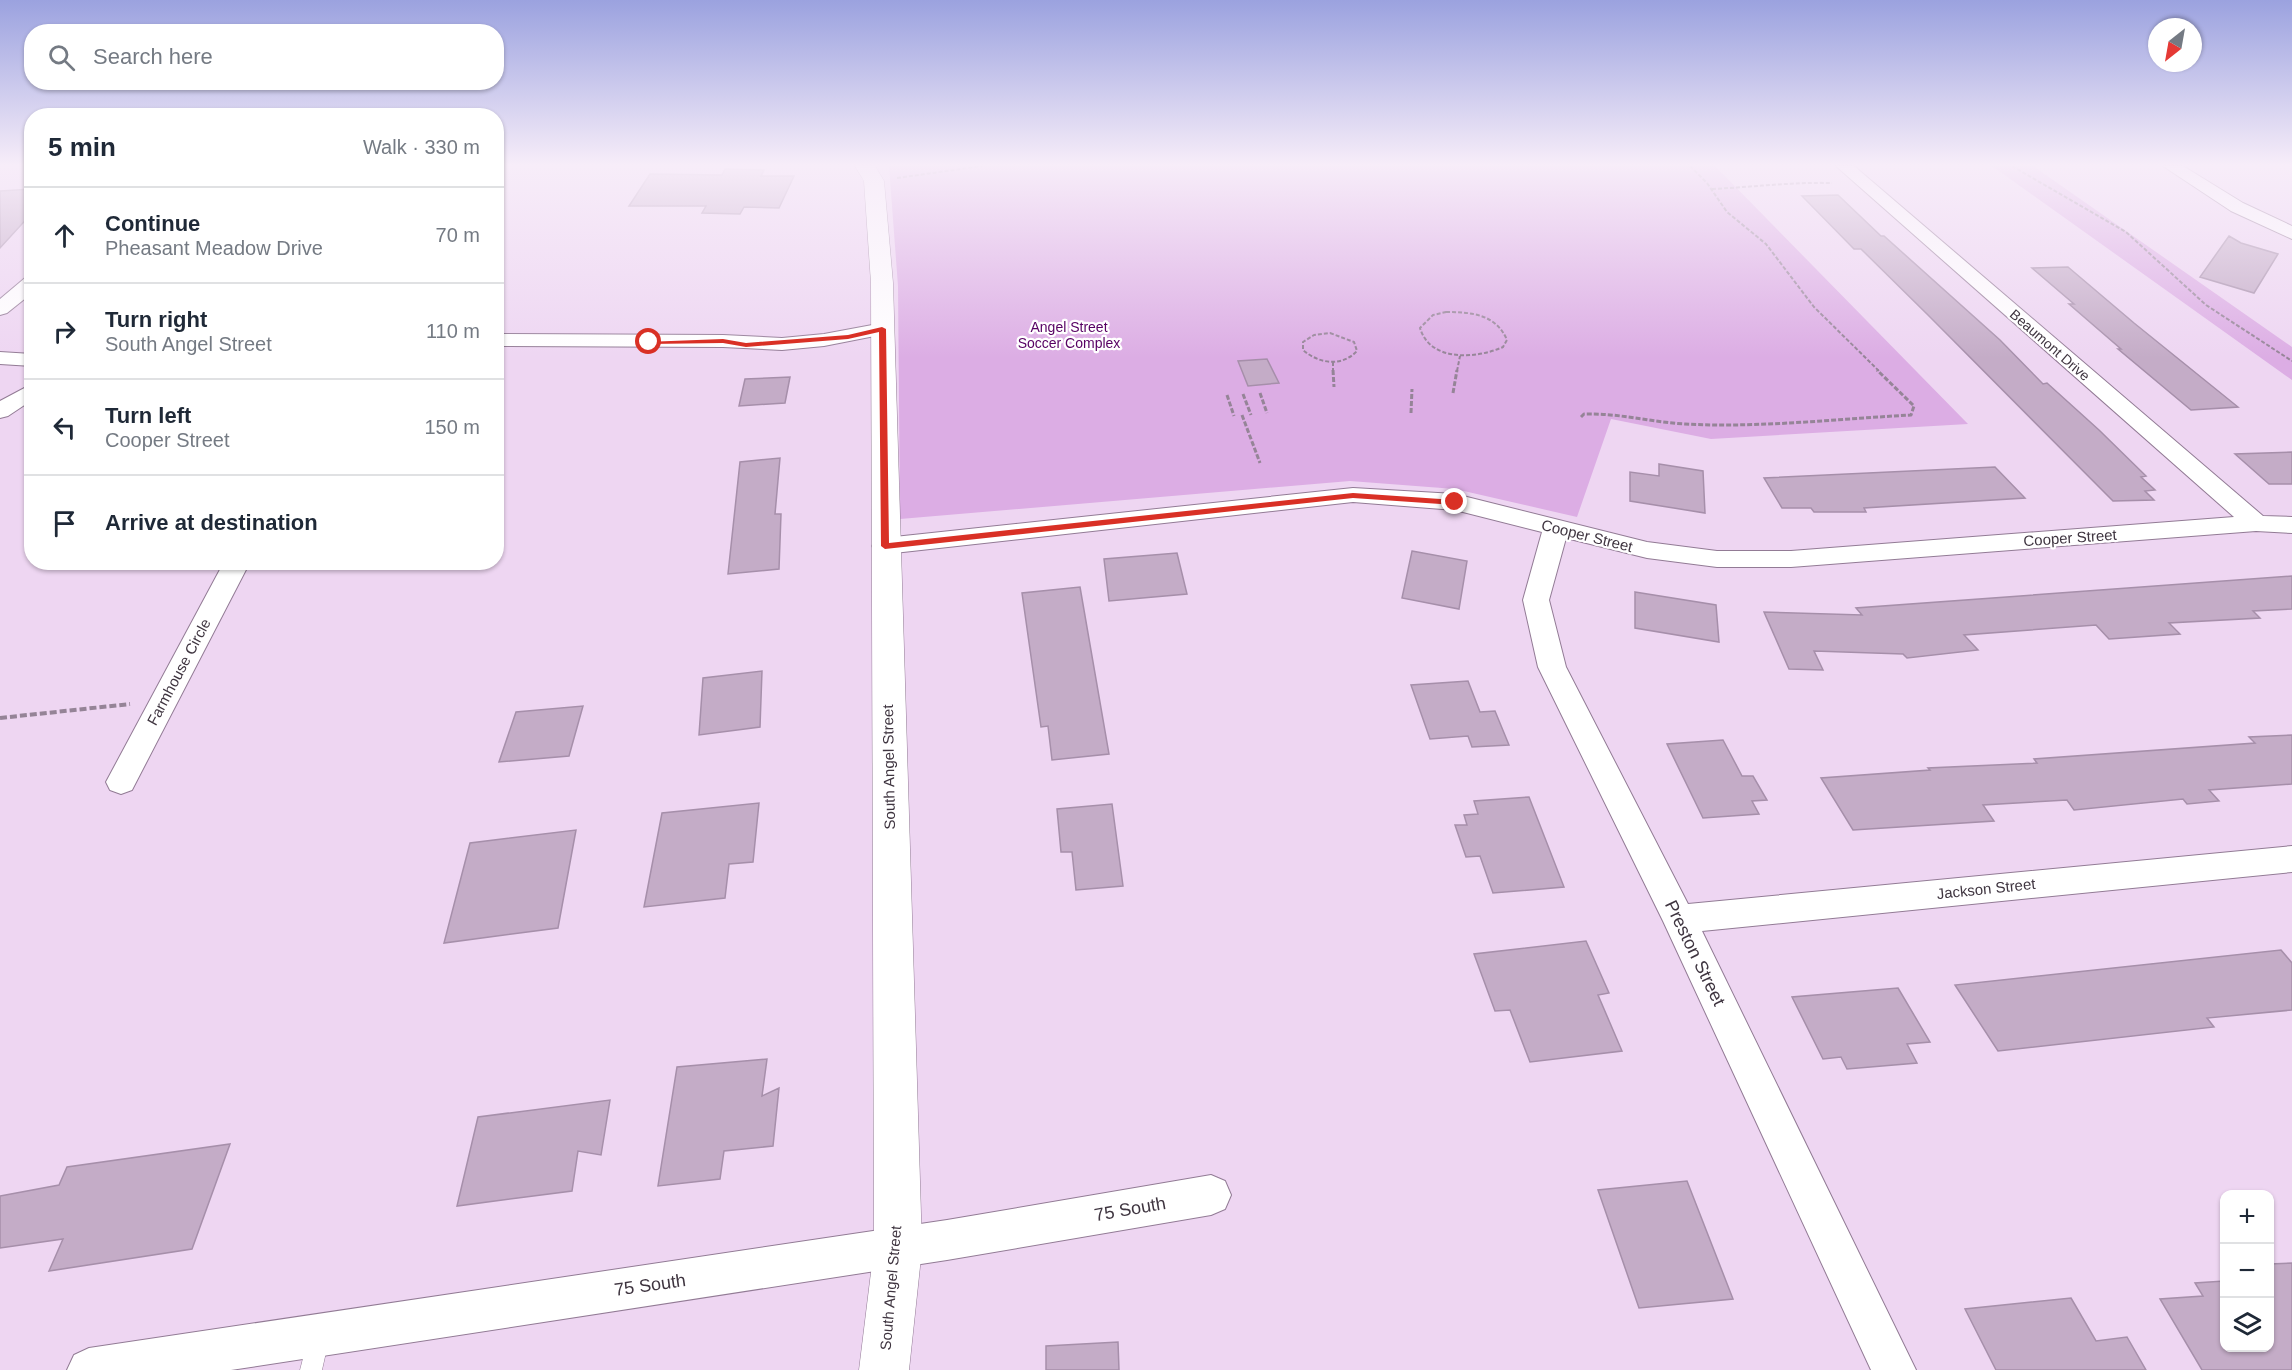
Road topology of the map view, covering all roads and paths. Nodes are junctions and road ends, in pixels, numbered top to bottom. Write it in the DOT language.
graph roads {
  1 [pos="879,230"];
  2 [pos="1749,230"];
  3 [pos="1907,230"];
  4 [pos="2122,230"];
  5 [pos="24,289"];
  6 [pos="0,309"];
  7 [pos="882,329"];
  8 [pos="504,339"];
  9 [pos="1460,356"];
  10 [pos="0,358"];
  11 [pos="24,360"];
  12 [pos="2292,361"];
  13 [pos="1333,362"];
  14 [pos="1334,387"];
  15 [pos="1412,389"];
  16 [pos="1260,393"];
  17 [pos="1453,393"];
  18 [pos="1244,394"];
  19 [pos="24,395"];
  20 [pos="1227,395"];
  21 [pos="0,411"];
  22 [pos="1411,412"];
  23 [pos="1267,413"];
  24 [pos="1251,415"];
  25 [pos="1234,416"];
  26 [pos="1242,416"];
  27 [pos="1581,417"];
  28 [pos="1260,463"];
  29 [pos="2256,523"];
  30 [pos="2292,525"];
  31 [pos="1556,528"];
  32 [pos="885,546"];
  33 [pos="233,570"];
  34 [pos="130,704"];
  35 [pos="0,718"];
  36 [pos="121,782"];
  37 [pos="2292,859"];
  38 [pos="1680,919"];
  39 [pos="1211,1195"];
  40 [pos="898,1248"];
  41 [pos="315,1352"];
  42 [pos="89,1370"];
  43 [pos="884,1370"];
  44 [pos="1894,1370"];
  1 -- 7 [label="street, South Angel Street"];
  2 -- 27 [label="path"];
  3 -- 29 [label="street, Beaumont Drive"];
  4 -- 12 [label="path"];
  5 -- 6 [label="street"];
  7 -- 8 [label="street"];
  7 -- 32 [label="street, South Angel Street"];
  9 -- 9 [label="path"];
  9 -- 17 [label="path"];
  10 -- 11 [label="street"];
  13 -- 13 [label="path"];
  13 -- 14 [label="path"];
  15 -- 22 [label="path"];
  16 -- 23 [label="path"];
  18 -- 24 [label="path"];
  19 -- 21 [label="street"];
  20 -- 25 [label="path"];
  26 -- 28 [label="path"];
  29 -- 30 [label="street, Cooper Street"];
  29 -- 31 [label="street, Cooper Street"];
  31 -- 32 [label="street, Cooper Street"];
  31 -- 38 [label="street, Preston Street"];
  32 -- 40 [label="street, South Angel Street"];
  33 -- 36 [label="street, Farmhouse Circle"];
  34 -- 35 [label="path"];
  37 -- 38 [label="street, Jackson Street"];
  38 -- 44 [label="street, Preston Street"];
  39 -- 40 [label="street, 75 South"];
  40 -- 41 [label="street, 75 South"];
  40 -- 43 [label="street, South Angel Street"];
  41 -- 42 [label="street, 75 South"];
}
